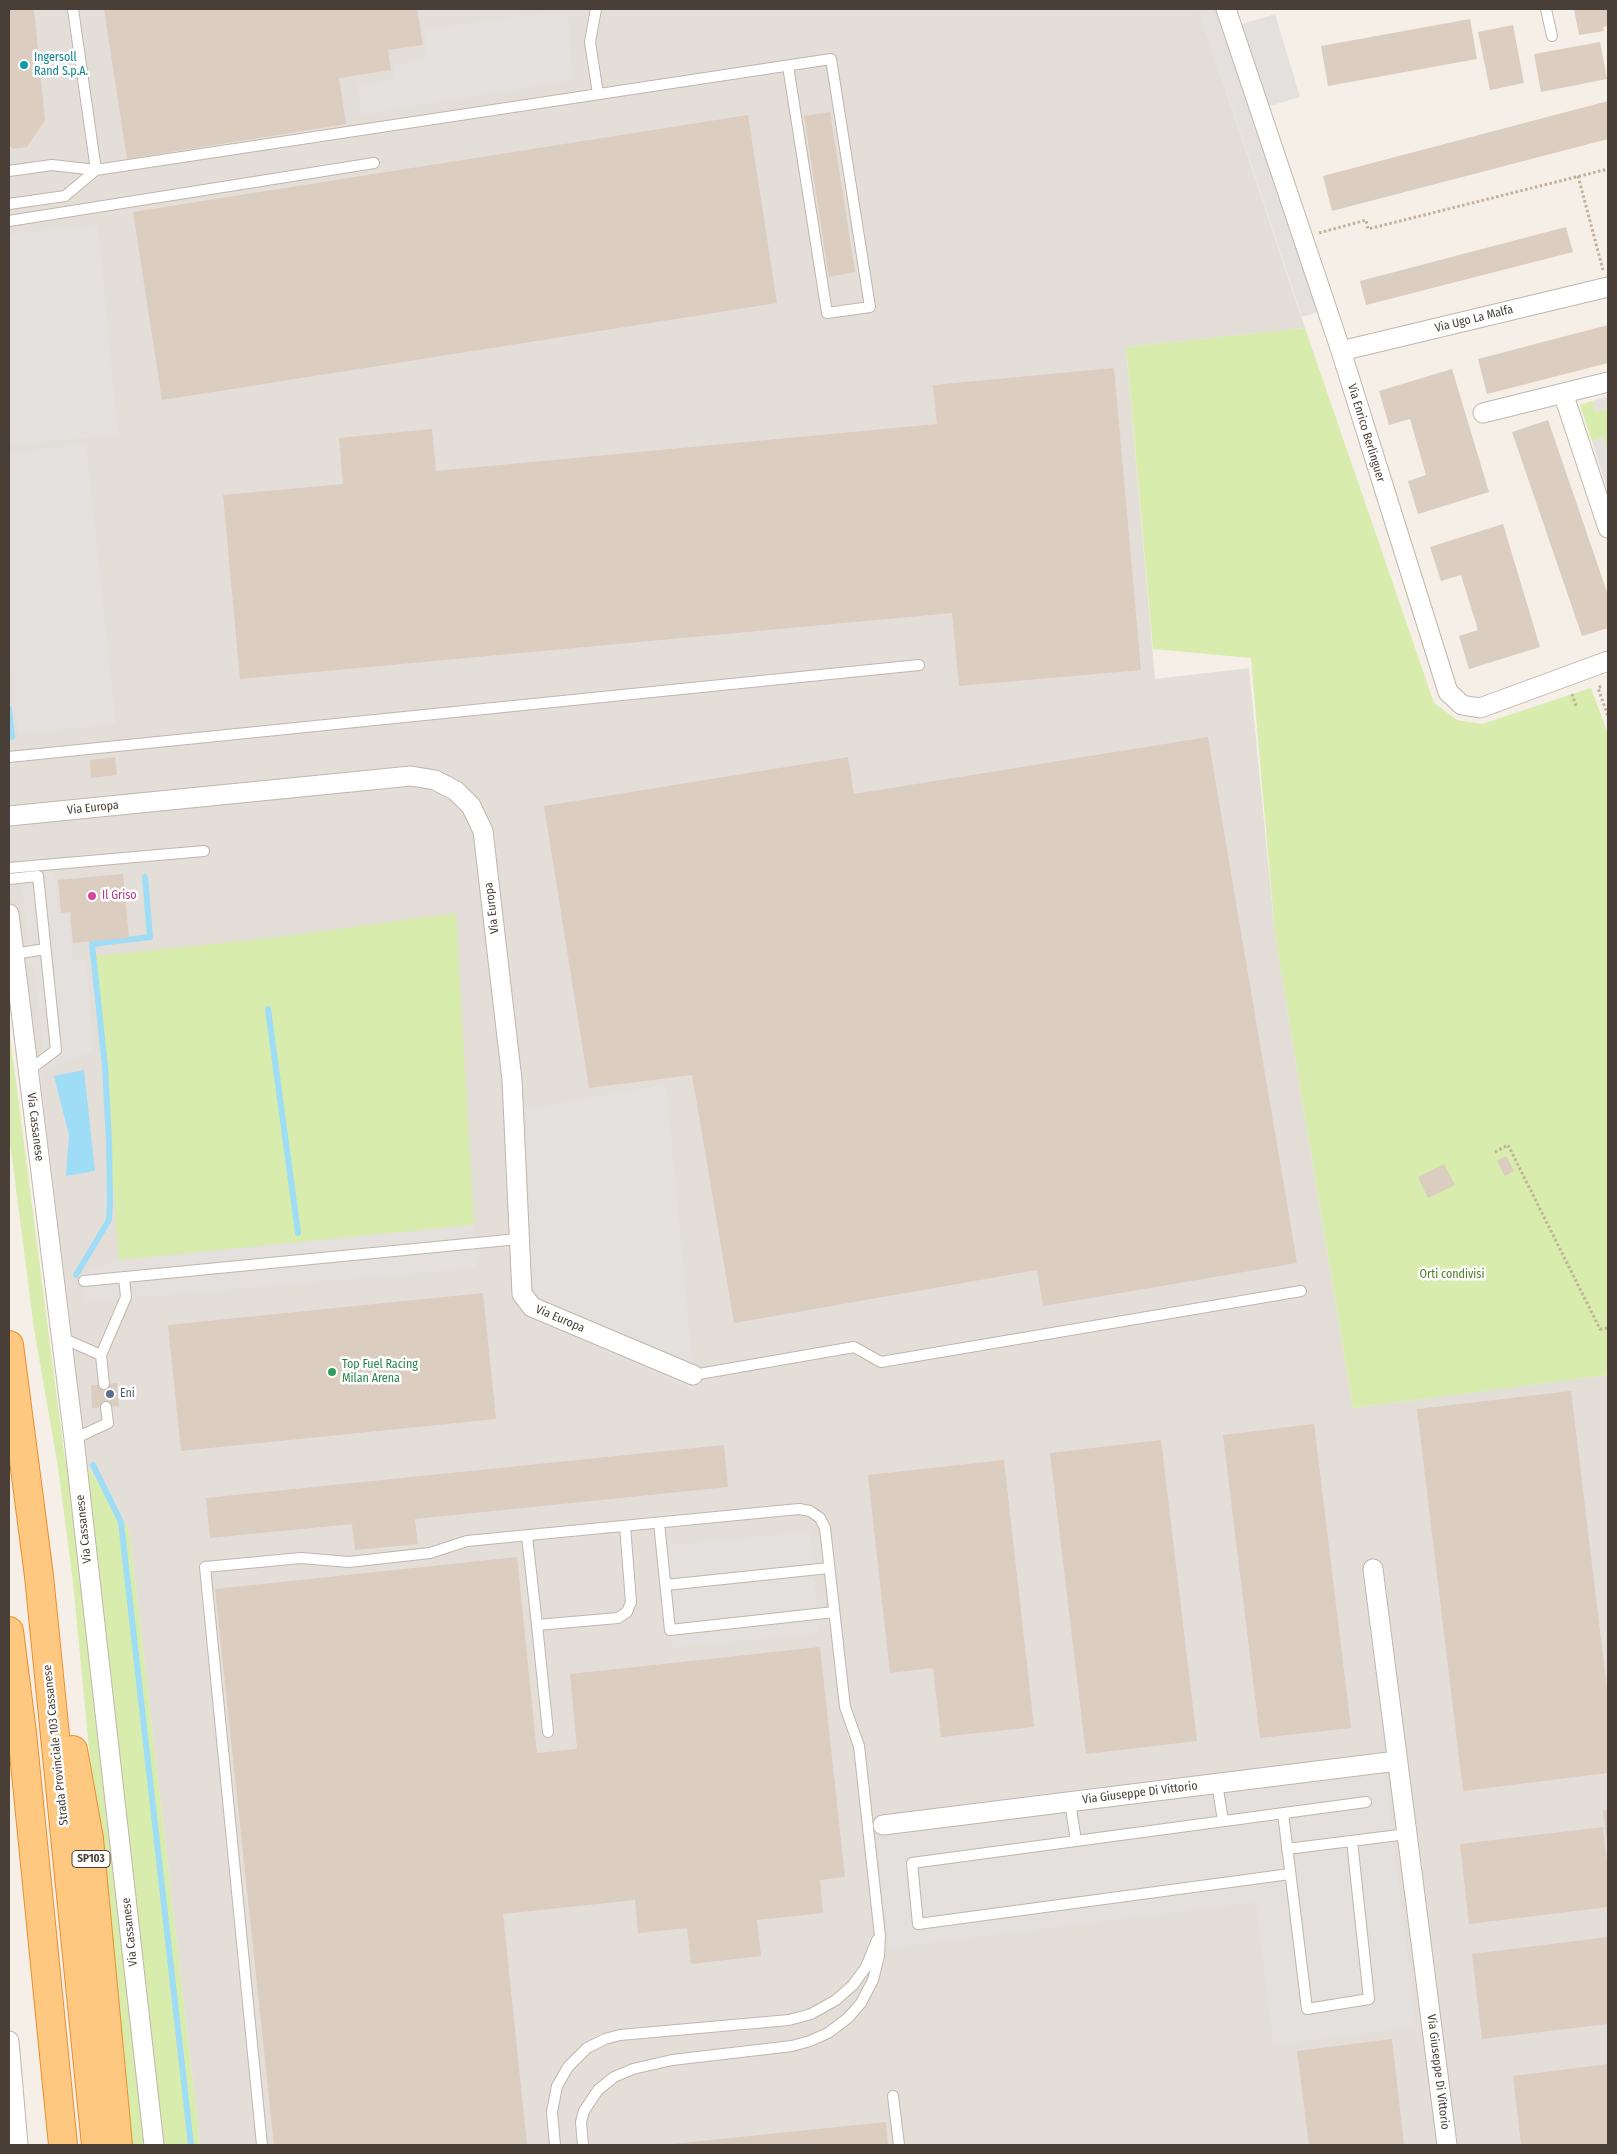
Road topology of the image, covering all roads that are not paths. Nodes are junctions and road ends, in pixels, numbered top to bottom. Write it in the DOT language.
graph roads {
  1 [pos="73,9"];
  2 [pos="596,9"];
  3 [pos="1226,9"];
  4 [pos="1546,9"];
  5 [pos="1552,36"];
  6 [pos="788,66"];
  7 [pos="598,94"];
  8 [pos="374,163"];
  9 [pos="96,170"];
  10 [pos="9,171"];
  11 [pos="9,204"];
  12 [pos="9,221"];
  13 [pos="1608,287"];
  14 [pos="1340,351"];
  15 [pos="1608,382"];
  16 [pos="1563,393"];
  17 [pos="1483,413"];
  18 [pos="1608,528"];
  19 [pos="1608,661"];
  20 [pos="918,665"];
  21 [pos="9,757"];
  22 [pos="9,816"];
  23 [pos="204,851"];
  24 [pos="9,868"];
  25 [pos="9,879"];
  26 [pos="9,914"];
  27 [pos="45,949"];
  28 [pos="14,954"];
  29 [pos="28,1071"];
  30 [pos="518,1239"];
  31 [pos="124,1277"];
  32 [pos="84,1281"];
  33 [pos="1301,1291"];
  34 [pos="62,1338"];
  35 [pos="9,1345"];
  36 [pos="101,1355"];
  37 [pos="693,1375"];
  38 [pos="104,1384"];
  39 [pos="106,1407"];
  40 [pos="74,1439"];
  41 [pos="659,1522"];
  42 [pos="625,1526"];
  43 [pos="527,1536"];
  44 [pos="829,1568"];
  45 [pos="1373,1569"];
  46 [pos="39,1576"];
  47 [pos="666,1585"];
  48 [pos="834,1612"];
  49 [pos="537,1625"];
  50 [pos="9,1631"];
  51 [pos="548,1732"];
  52 [pos="1397,1761"];
  53 [pos="1218,1784"];
  54 [pos="1070,1802"];
  55 [pos="1366,1802"];
  56 [pos="1283,1813"];
  57 [pos="1223,1821"];
  58 [pos="883,1825"];
  59 [pos="1407,1834"];
  60 [pos="1076,1841"];
  61 [pos="1352,1841"];
  62 [pos="1287,1849"];
  63 [pos="1290,1874"];
  64 [pos="879,1930"];
  65 [pos="9,2037"];
  66 [pos="893,2096"];
  67 [pos="18,2145"];
  68 [pos="62,2145"];
  69 [pos="96,2145"];
  70 [pos="118,2145"];
  71 [pos="154,2145"];
  72 [pos="262,2145"];
  73 [pos="555,2145"];
  74 [pos="583,2145"];
  75 [pos="899,2145"];
  76 [pos="1447,2145"];
  1 -- 9 [label="lane"];
  2 -- 7 [label="lane"];
  3 -- 14 [label="street, Via Enrico Berlinguer"];
  4 -- 5 [label="lane"];
  6 -- 6 [label="lane"];
  6 -- 7 [label="lane"];
  7 -- 9 [label="lane"];
  8 -- 12 [label="lane"];
  9 -- 10 [label="lane"];
  9 -- 11 [label="lane"];
  13 -- 14 [label="street, Via Ugo La Malfa"];
  14 -- 19 [label="street, Via Enrico Berlinguer"];
  15 -- 16 [label="street"];
  16 -- 17 [label="street"];
  16 -- 18 [label="street"];
  20 -- 21 [label="lane"];
  22 -- 30 [label="street, Via Europa"];
  23 -- 24 [label="lane"];
  25 -- 27 [label="lane"];
  26 -- 28 [label="street, Via Cassanese"];
  27 -- 28 [label="lane"];
  27 -- 29 [label="lane"];
  28 -- 29 [label="street, Via Cassanese"];
  29 -- 34 [label="street, Via Cassanese"];
  30 -- 31 [label="lane"];
  30 -- 37 [label="street, Via Europa"];
  31 -- 32 [label="lane"];
  31 -- 36 [label="lane"];
  33 -- 37 [label="lane"];
  34 -- 36 [label="lane"];
  34 -- 40 [label="street, Via Cassanese"];
  35 -- 46 [label="highway, Strada Provinciale 103 Cassanese / SP103"];
  36 -- 38 [label="lane"];
  39 -- 40 [label="lane"];
  40 -- 71 [label="street, Via Cassanese"];
  41 -- 42 [label="lane"];
  41 -- 44 [label="lane"];
  41 -- 47 [label="lane"];
  42 -- 43 [label="lane"];
  42 -- 49 [label="lane"];
  43 -- 49 [label="lane"];
  43 -- 72 [label="lane"];
  44 -- 47 [label="lane"];
  44 -- 48 [label="lane"];
  45 -- 52 [label="street, Via Giuseppe Di Vittorio"];
  46 -- 69 [label="highway, Strada Provinciale 103 Cassanese / SP103"];
  46 -- 70 [label="highway, SP103"];
  47 -- 48 [label="lane"];
  48 -- 64 [label="lane"];
  49 -- 51 [label="lane"];
  50 -- 68 [label="highway"];
  52 -- 53 [label="street, Via Giuseppe Di Vittorio"];
  52 -- 59 [label="street, Via Giuseppe Di Vittorio"];
  53 -- 54 [label="street, Via Giuseppe Di Vittorio"];
  53 -- 57 [label="lane"];
  54 -- 58 [label="street, Via Giuseppe Di Vittorio"];
  54 -- 60 [label="lane"];
  55 -- 56 [label="lane"];
  56 -- 57 [label="lane"];
  56 -- 62 [label="lane"];
  57 -- 60 [label="lane"];
  59 -- 61 [label="lane"];
  59 -- 76 [label="street, Via Giuseppe Di Vittorio"];
  60 -- 63 [label="lane"];
  61 -- 62 [label="lane"];
  61 -- 63 [label="lane"];
  62 -- 63 [label="lane"];
  64 -- 73 [label="lane"];
  64 -- 74 [label="lane"];
  65 -- 67 [label="street"];
  66 -- 75 [label="lane"];
}
